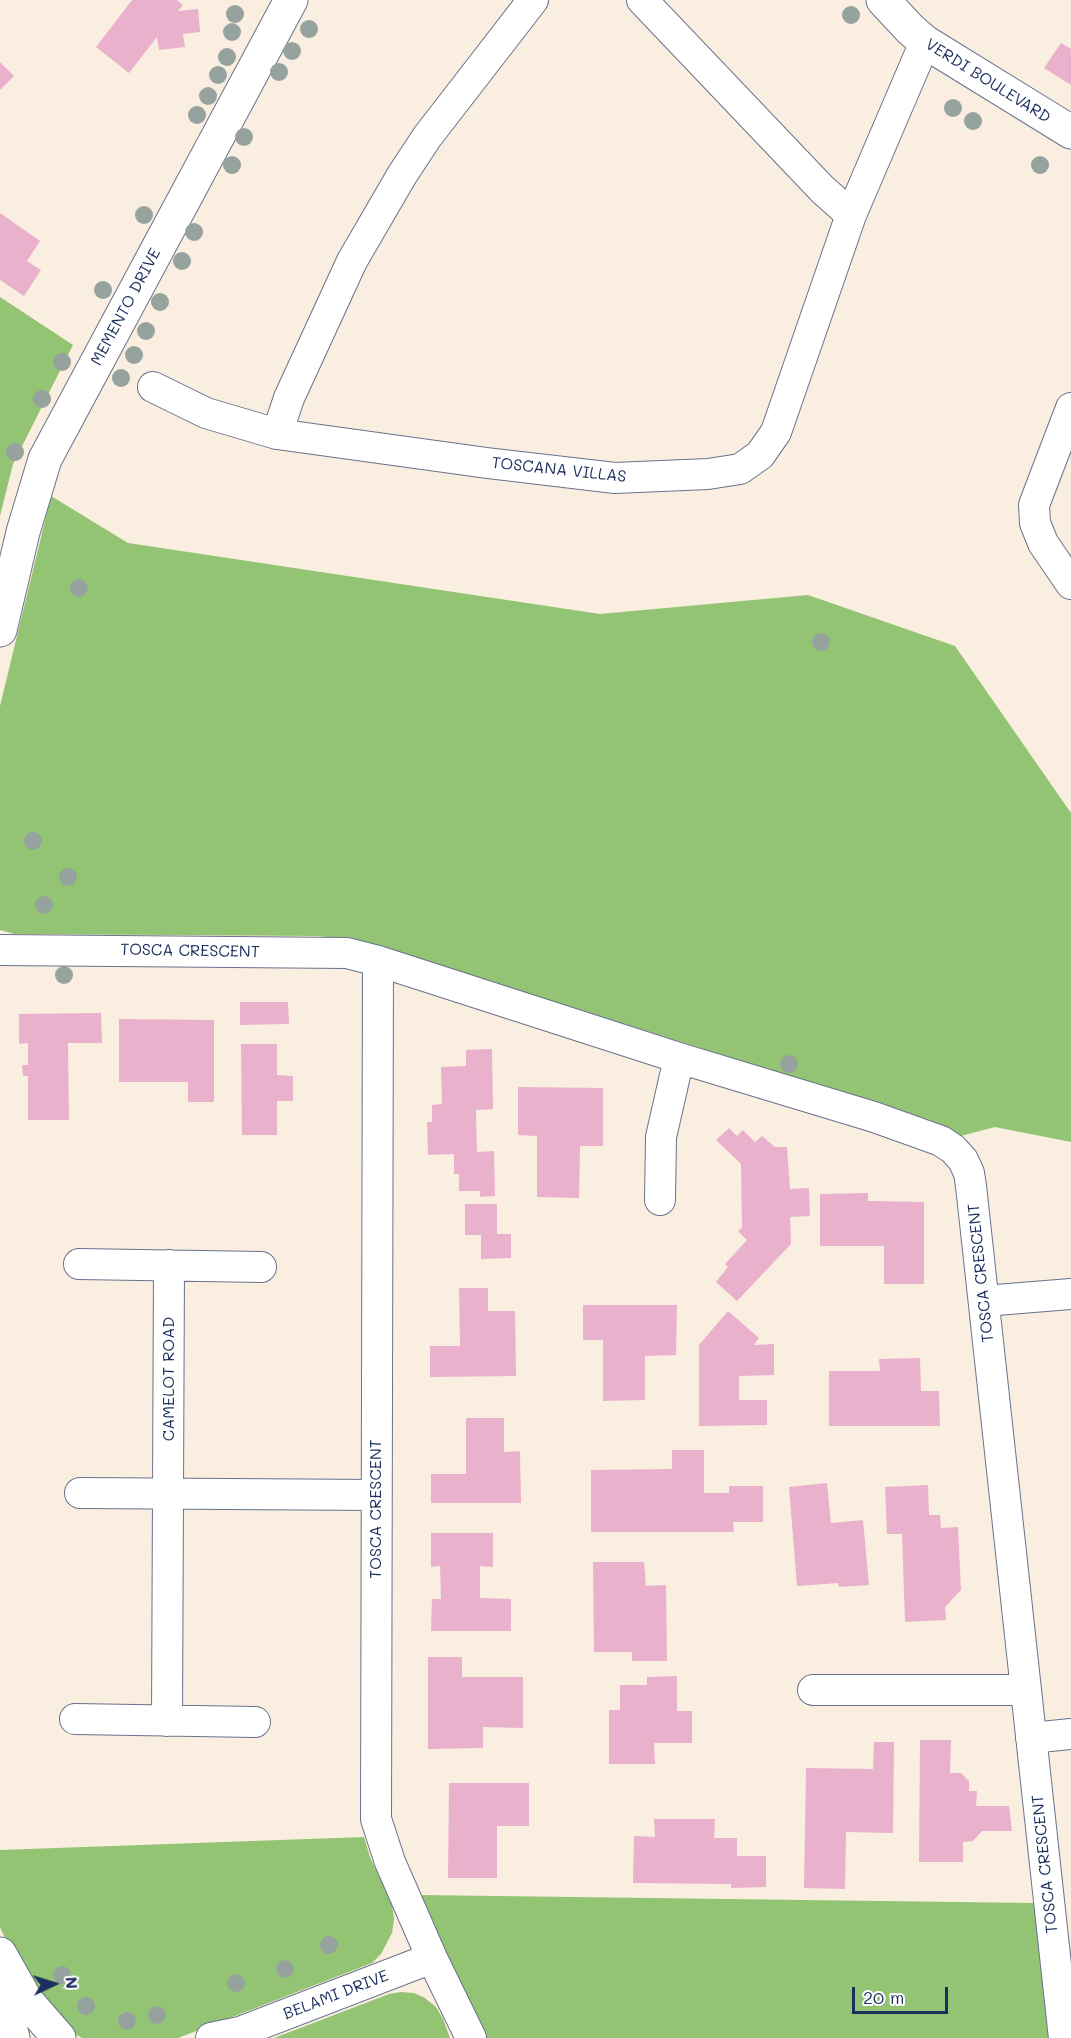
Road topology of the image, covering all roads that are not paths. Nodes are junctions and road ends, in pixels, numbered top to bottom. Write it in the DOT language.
graph roads {
  1 [pos="533,0"];
  2 [pos="642,0"];
  3 [pos="883,0"];
  4 [pos="286,2"];
  5 [pos="925,42"];
  6 [pos="1071,132"];
  7 [pos="851,215"];
  8 [pos="153,387"];
  9 [pos="1071,408"];
  10 [pos="278,434"];
  11 [pos="1071,584"];
  12 [pos="0,630"];
  13 [pos="0,950"];
  14 [pos="378,961"];
  15 [pos="678,1058"];
  16 [pos="660,1200"];
  17 [pos="79,1264"];
  18 [pos="169,1265"];
  19 [pos="261,1267"];
  20 [pos="1071,1294"];
  21 [pos="984,1301"];
  22 [pos="80,1493"];
  23 [pos="168,1493"];
  24 [pos="376,1495"];
  25 [pos="813,1690"];
  26 [pos="1026,1690"];
  27 [pos="75,1719"];
  28 [pos="167,1721"];
  29 [pos="255,1722"];
  30 [pos="1071,1734"];
  31 [pos="1031,1738"];
  32 [pos="0,1954"];
  33 [pos="432,1958"];
  34 [pos="0,1989"];
  35 [pos="235,2035"];
  36 [pos="13,2038"];
  37 [pos="59,2038"];
  38 [pos="211,2038"];
  39 [pos="471,2038"];
  40 [pos="1064,2038"];
  1 -- 10 [label="street"];
  2 -- 7 [label="street"];
  3 -- 5 [label="street, VERDI BOULEVARD"];
  4 -- 12 [label="street, MEMENTO DRIVE"];
  5 -- 6 [label="street, VERDI BOULEVARD"];
  5 -- 7 [label="street, TOSCANA VILLAS"];
  7 -- 10 [label="street, TOSCANA VILLAS"];
  8 -- 10 [label="street, TOSCANA VILLAS"];
  9 -- 11 [label="street"];
  13 -- 14 [label="street, TOSCA CRESCENT"];
  14 -- 15 [label="street, TOSCA CRESCENT"];
  14 -- 24 [label="street, TOSCA CRESCENT"];
  15 -- 16 [label="street"];
  15 -- 21 [label="street, TOSCA CRESCENT"];
  17 -- 18 [label="street"];
  18 -- 19 [label="street"];
  18 -- 23 [label="street, CAMELOT ROAD"];
  20 -- 21 [label="street"];
  21 -- 26 [label="street, TOSCA CRESCENT"];
  22 -- 23 [label="street"];
  23 -- 24 [label="street"];
  23 -- 28 [label="street, CAMELOT ROAD"];
  24 -- 33 [label="street, TOSCA CRESCENT"];
  25 -- 26 [label="street"];
  26 -- 31 [label="street, TOSCA CRESCENT"];
  27 -- 28 [label="street"];
  28 -- 29 [label="street"];
  30 -- 31 [label="street"];
  31 -- 40 [label="street, TOSCA CRESCENT"];
  32 -- 37 [label="street"];
  33 -- 35 [label="street, BELAMI DRIVE"];
  33 -- 39 [label="street, TOSCA CRESCENT"];
  34 -- 36 [label="street"];
  35 -- 38 [label="street, BELAMI DRIVE"];
}
